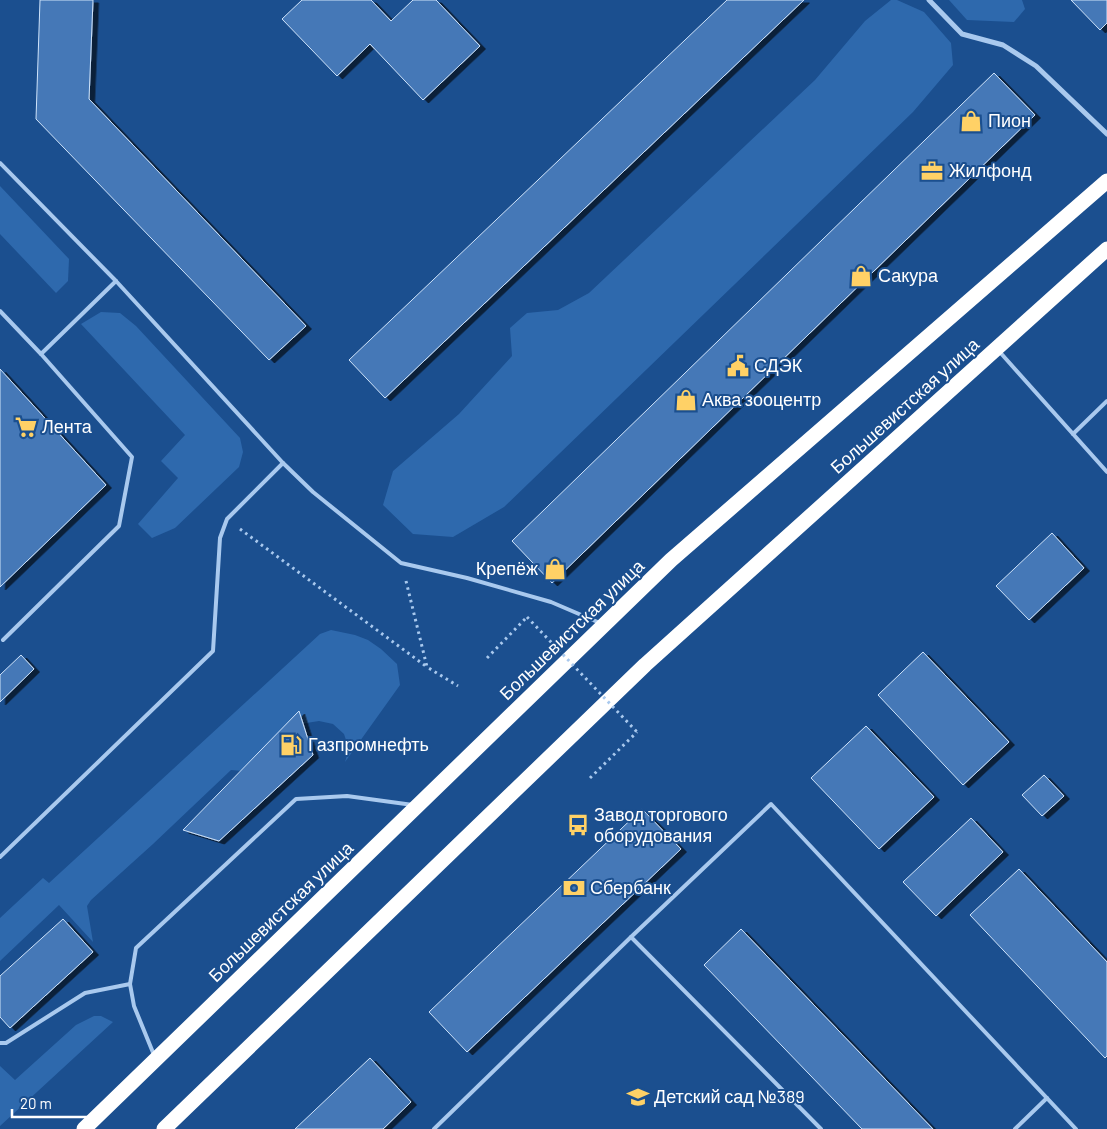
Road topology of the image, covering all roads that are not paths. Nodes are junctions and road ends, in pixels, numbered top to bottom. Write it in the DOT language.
graph roads {
  1 [pos="928,0"];
  2 [pos="1107,134"];
  3 [pos="0,163"];
  4 [pos="1107,181"];
  5 [pos="1103,255"];
  6 [pos="116,281"];
  7 [pos="0,311"];
  8 [pos="996,349"];
  9 [pos="41,354"];
  10 [pos="1107,401"];
  11 [pos="1073,434"];
  12 [pos="283,463"];
  13 [pos="1107,472"];
  14 [pos="605,624"];
  15 [pos="3,640"];
  16 [pos="418,806"];
  17 [pos="0,857"];
  18 [pos="631,937"];
  19 [pos="130,984"];
  20 [pos="0,1043"];
  21 [pos="156,1059"];
  22 [pos="1047,1098"];
  23 [pos="84,1129"];
  24 [pos="164,1129"];
  25 [pos="434,1129"];
  26 [pos="821,1129"];
  27 [pos="1015,1129"];
  28 [pos="1076,1129"];
  1 -- 2 [label="street"];
  3 -- 6 [label="lane"];
  4 -- 14 [label="highway, Большевистская улица"];
  5 -- 8 [label="highway, Большевистская улица"];
  6 -- 9 [label="lane"];
  6 -- 12 [label="lane"];
  7 -- 9 [label="lane"];
  8 -- 11 [label="lane"];
  8 -- 24 [label="highway, Большевистская улица"];
  9 -- 15 [label="lane"];
  10 -- 11 [label="lane"];
  11 -- 13 [label="lane"];
  12 -- 14 [label="lane"];
  12 -- 17 [label="lane"];
  14 -- 16 [label="highway, Большевистская улица"];
  16 -- 19 [label="lane"];
  16 -- 21 [label="highway, Большевистская улица"];
  18 -- 22 [label="lane"];
  18 -- 25 [label="lane"];
  18 -- 26 [label="lane"];
  19 -- 20 [label="lane"];
  19 -- 21 [label="lane"];
  21 -- 23 [label="highway, Большевистская улица"];
  22 -- 27 [label="lane"];
  22 -- 28 [label="lane"];
}
